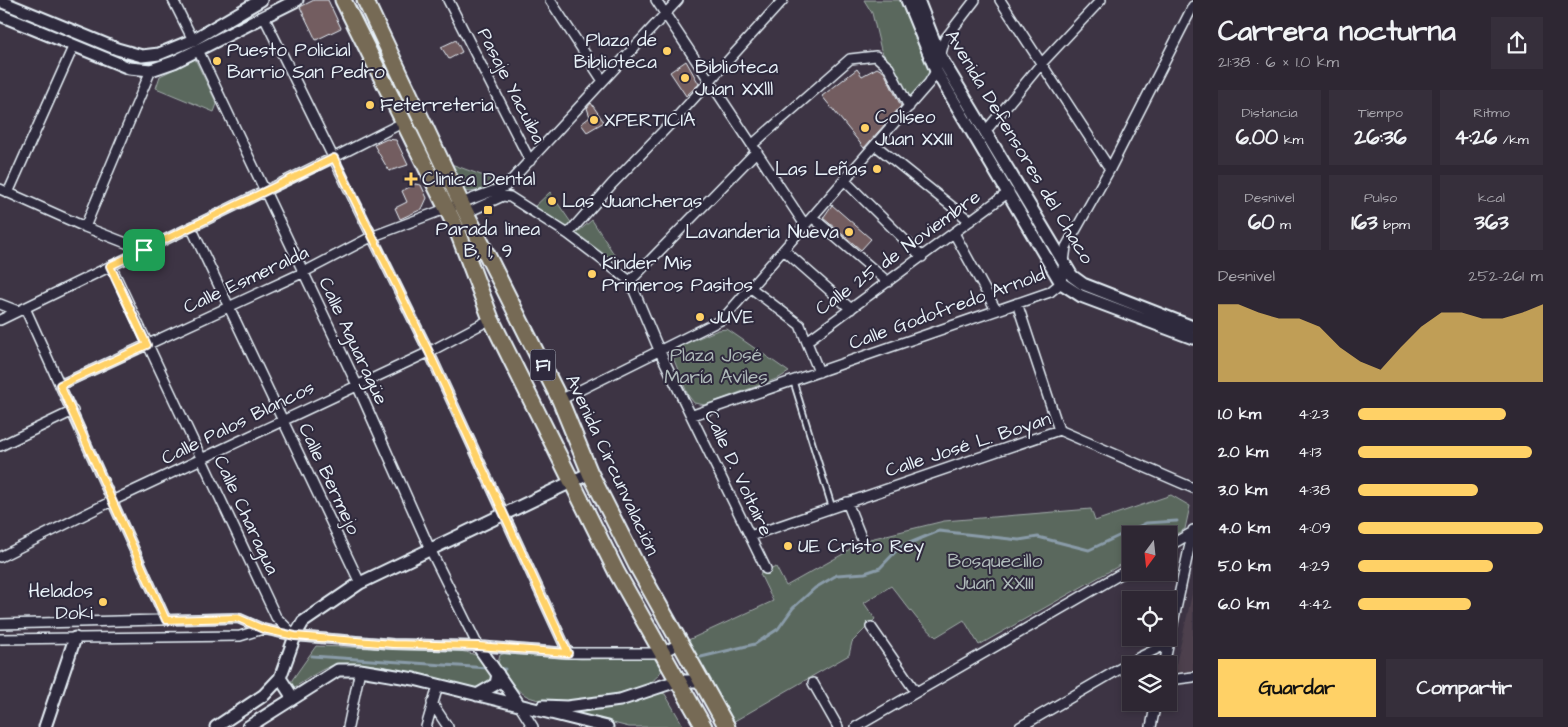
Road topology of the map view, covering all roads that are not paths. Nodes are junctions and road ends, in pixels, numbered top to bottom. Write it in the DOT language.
graph roads {
  1 [pos="173,0"];
  2 [pos="260,0"];
  3 [pos="297,0"];
  4 [pos="343,0"];
  5 [pos="365,0"];
  6 [pos="448,0"];
  7 [pos="550,0"];
  8 [pos="656,0"];
  9 [pos="678,0"];
  10 [pos="783,0"];
  11 [pos="907,0"];
  12 [pos="918,0"];
  13 [pos="975,0"];
  14 [pos="1000,0"];
  15 [pos="1101,0"];
  16 [pos="0,1"];
  17 [pos="1193,6"];
  18 [pos="0,15"];
  19 [pos="664,15"];
  20 [pos="264,17"];
  21 [pos="74,45"];
  22 [pos="196,45"];
  23 [pos="940,56"];
  24 [pos="1041,64"];
  25 [pos="151,70"];
  26 [pos="936,71"];
  27 [pos="603,81"];
  28 [pos="709,81"];
  29 [pos="908,107"];
  30 [pos="404,122"];
  31 [pos="986,132"];
  32 [pos="875,145"];
  33 [pos="755,148"];
  34 [pos="334,158"];
  35 [pos="530,161"];
  36 [pos="1110,169"];
  37 [pos="844,180"];
  38 [pos="4,191"];
  39 [pos="265,192"];
  40 [pos="1009,192"];
  41 [pos="456,210"];
  42 [pos="812,217"];
  43 [pos="970,221"];
  44 [pos="805,226"];
  45 [pos="85,227"];
  46 [pos="191,227"];
  47 [pos="954,233"];
  48 [pos="568,234"];
  49 [pos="371,237"];
  50 [pos="144,250"];
  51 [pos="784,250"];
  52 [pos="922,257"];
  53 [pos="1064,263"];
  54 [pos="110,266"];
  55 [pos="302,273"];
  56 [pos="630,280"];
  57 [pos="888,282"];
  58 [pos="1061,283"];
  59 [pos="751,288"];
  60 [pos="1017,303"];
  61 [pos="0,304"];
  62 [pos="228,307"];
  63 [pos="851,309"];
  64 [pos="22,310"];
  65 [pos="996,310"];
  66 [pos="491,319"];
  67 [pos="0,320"];
  68 [pos="1193,327"];
  69 [pos="1193,338"];
  70 [pos="807,341"];
  71 [pos="147,345"];
  72 [pos="659,350"];
  73 [pos="429,352"];
  74 [pos="819,372"];
  75 [pos="793,380"];
  76 [pos="356,384"];
  77 [pos="60,385"];
  78 [pos="560,400"];
  79 [pos="73,411"];
  80 [pos="693,415"];
  81 [pos="282,420"];
  82 [pos="1059,430"];
  83 [pos="0,446"];
  84 [pos="202,458"];
  85 [pos="590,473"];
  86 [pos="573,481"];
  87 [pos="1193,488"];
  88 [pos="114,500"];
  89 [pos="846,502"];
  90 [pos="832,507"];
  91 [pos="506,515"];
  92 [pos="1193,531"];
  93 [pos="750,536"];
  94 [pos="861,538"];
  95 [pos="1178,540"];
  96 [pos="430,549"];
  97 [pos="0,558"];
  98 [pos="766,569"];
  99 [pos="1122,573"];
  100 [pos="360,583"];
  101 [pos="1177,603"];
  102 [pos="166,620"];
  103 [pos="0,624"];
  104 [pos="872,627"];
  105 [pos="263,629"];
  106 [pos="295,636"];
  107 [pos="75,638"];
  108 [pos="0,639"];
  109 [pos="679,644"];
  110 [pos="478,646"];
  111 [pos="1162,646"];
  112 [pos="568,653"];
  113 [pos="661,653"];
  114 [pos="495,669"];
  115 [pos="360,670"];
  116 [pos="1193,677"];
  117 [pos="280,678"];
  118 [pos="1177,679"];
  119 [pos="677,681"];
  120 [pos="700,681"];
  121 [pos="813,683"];
  122 [pos="438,686"];
  123 [pos="916,692"];
  124 [pos="477,695"];
  125 [pos="293,698"];
  126 [pos="432,703"];
  127 [pos="519,705"];
  128 [pos="1154,711"];
  129 [pos="45,727"];
  130 [pos="216,727"];
  131 [pos="248,727"];
  132 [pos="348,727"];
  133 [pos="426,727"];
  134 [pos="448,727"];
  135 [pos="533,727"];
  136 [pos="607,727"];
  137 [pos="704,727"];
  138 [pos="727,727"];
  139 [pos="838,727"];
  140 [pos="856,727"];
  141 [pos="1020,727"];
  142 [pos="1151,727"];
  1 -- 22 [label="street, Calle Aguaragüe"];
  2 -- 22 [label="street"];
  3 -- 20 [label="street"];
  4 -- 30 [label="highway, Avenida Circunvalación / F1"];
  5 -- 41 [label="highway, Avenida Circunvalación / F1"];
  6 -- 35 [label="street, Pasaje Yacuiba"];
  7 -- 27 [label="street"];
  8 -- 19 [label="street"];
  9 -- 19 [label="street"];
  10 -- 28 [label="street"];
  11 -- 26 [label="street, Avenida Defensores del Chaco"];
  12 -- 23 [label="street, Avenida Defensores del Chaco"];
  13 -- 23 [label="street"];
  14 -- 24 [label="street"];
  15 -- 24 [label="street"];
  16 -- 22 [label="street"];
  17 -- 36 [label="street, Calle Godofredo Arnold"];
  18 -- 21 [label="street"];
  19 -- 27 [label="street"];
  19 -- 28 [label="street"];
  20 -- 22 [label="street"];
  20 -- 34 [label="street"];
  21 -- 25 [label="street"];
  21 -- 38 [label="street"];
  22 -- 25 [label="street"];
  22 -- 39 [label="street, Calle Aguaragüe"];
  23 -- 26 [label="street"];
  23 -- 31 [label="street, Avenida Defensores del Chaco"];
  24 -- 31 [label="street"];
  24 -- 36 [label="street"];
  25 -- 45 [label="street"];
  26 -- 29 [label="street"];
  26 -- 40 [label="street, Avenida Defensores del Chaco"];
  27 -- 35 [label="street"];
  28 -- 33 [label="street"];
  28 -- 48 [label="street"];
  29 -- 32 [label="street"];
  29 -- 33 [label="street"];
  30 -- 34 [label="street"];
  30 -- 41 [label="highway, Avenida Circunvalación / F1"];
  31 -- 53 [label="street, Avenida Defensores del Chaco"];
  32 -- 37 [label="street"];
  32 -- 43 [label="street"];
  33 -- 44 [label="street"];
  33 -- 56 [label="street"];
  34 -- 39 [label="street"];
  34 -- 49 [label="street"];
  35 -- 41 [label="street"];
  36 -- 53 [label="street, Calle Godofredo Arnold"];
  37 -- 42 [label="street"];
  37 -- 52 [label="street"];
  38 -- 45 [label="street"];
  39 -- 46 [label="street"];
  39 -- 55 [label="street, Calle Aguaragüe"];
  40 -- 43 [label="street, Calle 25 de Noviembre"];
  40 -- 58 [label="street, Avenida Defensores del Chaco"];
  41 -- 48 [label="street"];
  41 -- 49 [label="street, Calle Esmeralda"];
  41 -- 66 [label="highway, Avenida Circunvalación / F1"];
  41 -- 78 [label="highway, Avenida Circunvalación / F1"];
  42 -- 44 [label="street"];
  42 -- 57 [label="street"];
  43 -- 47 [label="street, Calle 25 de Noviembre"];
  44 -- 51 [label="street"];
  45 -- 50 [label="street"];
  46 -- 50 [label="street"];
  46 -- 62 [label="street, Calle Bermejo"];
  47 -- 52 [label="street, Calle 25 de Noviembre"];
  47 -- 65 [label="street"];
  48 -- 56 [label="street"];
  49 -- 55 [label="street, Calle Esmeralda"];
  49 -- 73 [label="street"];
  50 -- 54 [label="street"];
  51 -- 59 [label="street"];
  51 -- 63 [label="street"];
  52 -- 57 [label="street, Calle 25 de Noviembre"];
  53 -- 58 [label="street, Calle Godofredo Arnold"];
  53 -- 68 [label="street, Avenida Defensores del Chaco"];
  54 -- 64 [label="street"];
  54 -- 71 [label="street, Calle Charagua"];
  55 -- 62 [label="street, Calle Esmeralda"];
  55 -- 76 [label="street, Calle Aguaragüe"];
  56 -- 72 [label="street, Calle D. Voltaire"];
  57 -- 63 [label="street, Calle 25 de Noviembre"];
  58 -- 60 [label="street, Calle Godofredo Arnold"];
  58 -- 69 [label="street, Avenida Defensores del Chaco"];
  59 -- 70 [label="street"];
  59 -- 72 [label="street"];
  60 -- 65 [label="street, Calle Godofredo Arnold"];
  60 -- 82 [label="street"];
  61 -- 64 [label="street"];
  62 -- 71 [label="street, Calle Esmeralda"];
  62 -- 81 [label="street, Calle Bermejo"];
  63 -- 70 [label="street, Calle 25 de Noviembre"];
  64 -- 67 [label="street"];
  64 -- 77 [label="street"];
  65 -- 74 [label="street, Calle Godofredo Arnold"];
  66 -- 73 [label="street, Calle Palos Blancos"];
  66 -- 86 [label="highway, Avenida Circunvalación / F1"];
  70 -- 74 [label="street"];
  71 -- 77 [label="street, Calle Esmeralda"];
  71 -- 84 [label="street, Calle Charagua"];
  72 -- 78 [label="street"];
  72 -- 80 [label="street, Calle D. Voltaire"];
  73 -- 76 [label="street, Calle Palos Blancos"];
  73 -- 91 [label="street"];
  74 -- 75 [label="street, Calle Godofredo Arnold"];
  75 -- 80 [label="street, Calle Godofredo Arnold"];
  75 -- 90 [label="lane"];
  76 -- 81 [label="street, Calle Palos Blancos"];
  76 -- 96 [label="street, Calle Aguaragüe"];
  77 -- 79 [label="street"];
  78 -- 85 [label="highway, Avenida Circunvalación / F1"];
  79 -- 83 [label="street"];
  79 -- 88 [label="street"];
  80 -- 93 [label="street, Calle D. Voltaire"];
  81 -- 84 [label="street, Calle Palos Blancos"];
  81 -- 100 [label="street, Calle Bermejo"];
  82 -- 87 [label="street, Calle José L. Boyan"];
  82 -- 89 [label="street, Calle José L. Boyan"];
  84 -- 88 [label="street, Calle Palos Blancos"];
  84 -- 106 [label="street, Calle Charagua"];
  85 -- 86 [label="street"];
  85 -- 109 [label="highway, Avenida Circunvalación / F1"];
  86 -- 91 [label="street"];
  86 -- 113 [label="highway, Avenida Circunvalación / F1"];
  88 -- 97 [label="street, Calle Palos Blancos"];
  88 -- 102 [label="street"];
  89 -- 90 [label="street, Calle José L. Boyan"];
  89 -- 94 [label="street"];
  90 -- 93 [label="street, Calle José L. Boyan"];
  91 -- 96 [label="street"];
  91 -- 112 [label="street"];
  92 -- 95 [label="street"];
  92 -- 101 [label="street"];
  93 -- 98 [label="street, Calle D. Voltaire"];
  96 -- 100 [label="street"];
  96 -- 110 [label="street, Calle Aguaragüe"];
  99 -- 123 [label="street"];
  100 -- 106 [label="street"];
  102 -- 103 [label="street"];
  102 -- 105 [label="street"];
  104 -- 123 [label="street"];
  105 -- 106 [label="street"];
  105 -- 107 [label="street"];
  106 -- 110 [label="street"];
  106 -- 117 [label="street"];
  107 -- 108 [label="street"];
  107 -- 129 [label="street"];
  109 -- 113 [label="street"];
  109 -- 120 [label="highway, Avenida Circunvalación / F1"];
  110 -- 112 [label="street"];
  110 -- 114 [label="street"];
  111 -- 141 [label="street"];
  112 -- 113 [label="street"];
  113 -- 119 [label="highway, Avenida Circunvalación / F1"];
  114 -- 124 [label="street"];
  114 -- 127 [label="street"];
  115 -- 122 [label="street"];
  115 -- 125 [label="street"];
  115 -- 132 [label="street"];
  116 -- 118 [label="street"];
  117 -- 125 [label="street"];
  117 -- 130 [label="street"];
  119 -- 120 [label="street"];
  119 -- 127 [label="street"];
  119 -- 137 [label="highway, Avenida Circunvalación / F1"];
  120 -- 138 [label="highway, Avenida Circunvalación / F1"];
  121 -- 139 [label="street"];
  122 -- 124 [label="street"];
  122 -- 126 [label="street"];
  123 -- 140 [label="street"];
  124 -- 127 [label="street"];
  125 -- 131 [label="street"];
  126 -- 133 [label="street"];
  126 -- 134 [label="street"];
  127 -- 135 [label="street"];
  127 -- 136 [label="street"];
  128 -- 142 [label="street"];
}
